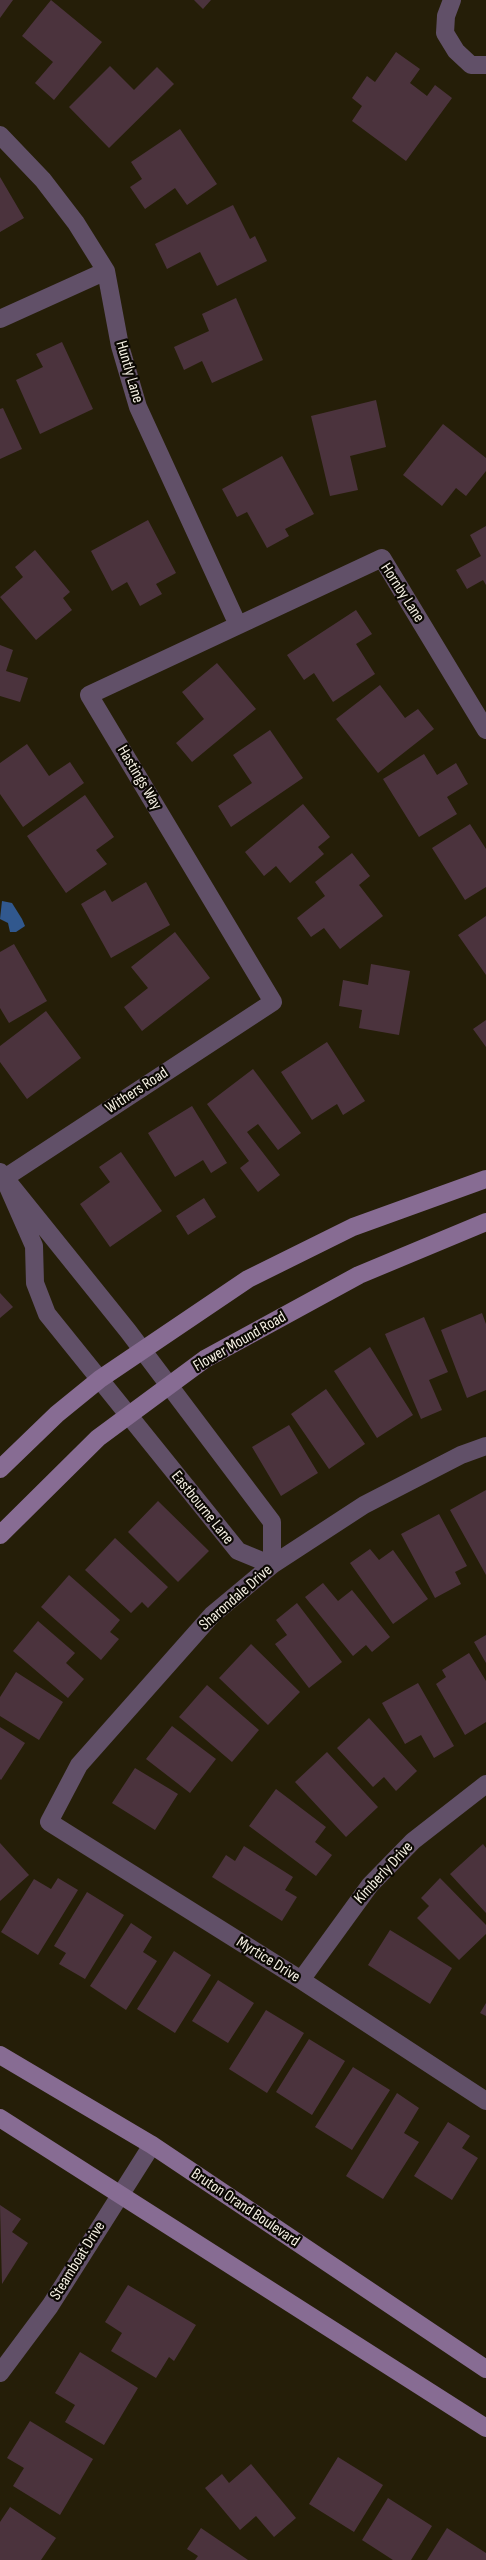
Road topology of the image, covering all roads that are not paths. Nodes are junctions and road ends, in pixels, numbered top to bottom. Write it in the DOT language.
graph roads {
  1 [pos="452,0"];
  2 [pos="486,65"];
  3 [pos="0,135"];
  4 [pos="106,271"];
  5 [pos="0,319"];
  6 [pos="238,625"];
  7 [pos="486,730"];
  8 [pos="273,1002"];
  9 [pos="1,1177"];
  10 [pos="486,1179"];
  11 [pos="486,1222"];
  12 [pos="142,1351"];
  13 [pos="100,1379"];
  14 [pos="168,1387"];
  15 [pos="128,1415"];
  16 [pos="486,1446"];
  17 [pos="0,1469"];
  18 [pos="0,1535"];
  19 [pos="272,1565"];
  20 [pos="486,1784"];
  21 [pos="49,1822"];
  22 [pos="301,1980"];
  23 [pos="0,2055"];
  24 [pos="486,2101"];
  25 [pos="0,2118"];
  26 [pos="152,2145"];
  27 [pos="120,2195"];
  28 [pos="486,2369"];
  29 [pos="0,2373"];
  30 [pos="486,2428"];
  1 -- 2 [label="street"];
  3 -- 4 [label="street, Huntly Lane"];
  4 -- 5 [label="street"];
  4 -- 6 [label="street, Huntly Lane"];
  6 -- 7 [label="street, Hornby Lane"];
  6 -- 8 [label="street, Hastings Way"];
  8 -- 9 [label="street, Withers Road"];
  9 -- 12 [label="street"];
  9 -- 13 [label="street, Eastbourne Lane"];
  10 -- 12 [label="main road"];
  11 -- 14 [label="main road, Flower Mound Road"];
  12 -- 13 [label="main road"];
  12 -- 14 [label="street"];
  13 -- 15 [label="street, Eastbourne Lane"];
  13 -- 17 [label="main road"];
  14 -- 15 [label="main road, Flower Mound Road"];
  14 -- 19 [label="street"];
  15 -- 18 [label="main road, Flower Mound Road"];
  15 -- 19 [label="street, Eastbourne Lane"];
  16 -- 19 [label="street, Sharondale Drive"];
  19 -- 21 [label="street, Sharondale Drive"];
  20 -- 22 [label="street, Kimberly Drive"];
  21 -- 22 [label="street, Myrtice Drive"];
  22 -- 24 [label="street, Myrtice Drive"];
  23 -- 26 [label="main road, Bruton Orand Boulevard"];
  25 -- 27 [label="main road"];
  26 -- 27 [label="street, Steamboat Drive"];
  26 -- 28 [label="main road, Bruton Orand Boulevard"];
  27 -- 29 [label="street, Steamboat Drive"];
  27 -- 30 [label="main road"];
}
